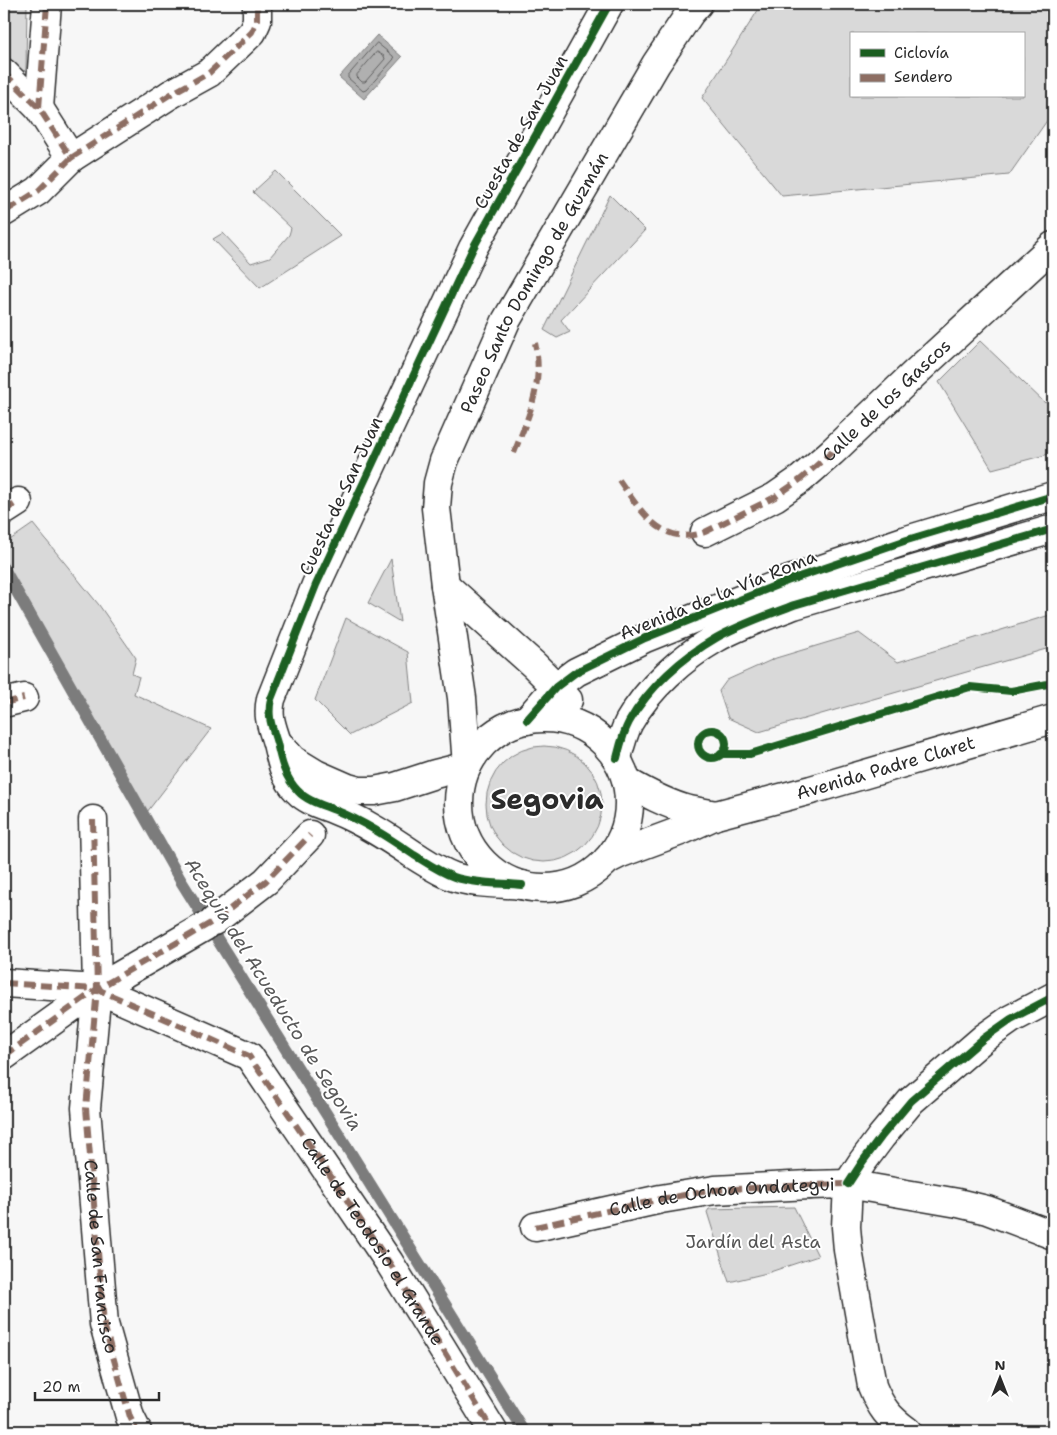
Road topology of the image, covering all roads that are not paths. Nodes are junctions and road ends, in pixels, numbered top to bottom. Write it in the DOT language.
graph roads {
  1 [pos="47,4"];
  2 [pos="257,4"];
  3 [pos="609,4"];
  4 [pos="698,4"];
  5 [pos="4,73"];
  6 [pos="39,108"];
  7 [pos="71,158"];
  8 [pos="4,212"];
  9 [pos="1053,246"];
  10 [pos="1053,496"];
  11 [pos="1053,528"];
  12 [pos="705,532"];
  13 [pos="445,586"];
  14 [pos="522,655"];
  15 [pos="590,665"];
  16 [pos="556,687"];
  17 [pos="1053,719"];
  18 [pos="527,720"];
  19 [pos="578,724"];
  20 [pos="276,741"];
  21 [pos="467,766"];
  22 [pos="622,770"];
  23 [pos="716,814"];
  24 [pos="93,820"];
  25 [pos="310,835"];
  26 [pos="607,860"];
  27 [pos="522,885"];
  28 [pos="4,983"];
  29 [pos="97,989"];
  30 [pos="1053,996"];
  31 [pos="4,1056"];
  32 [pos="848,1184"];
  33 [pos="535,1227"];
  34 [pos="1053,1235"];
  35 [pos="137,1431"];
  36 [pos="493,1431"];
  37 [pos="907,1431"];
  1 -- 6 [label="street"];
  2 -- 7 [label="street"];
  3 -- 20 [label="street, Cuesta de San Juan"];
  4 -- 13 [label="street, Paseo Santo Domingo de Guzmán"];
  5 -- 6 [label="street"];
  6 -- 7 [label="street"];
  7 -- 8 [label="street"];
  9 -- 12 [label="street, Calle de los Gascos"];
  10 -- 15 [label="street, Avenida de la Vía Roma"];
  11 -- 22 [label="street, Avenida de la Vía Roma"];
  13 -- 14 [label="street"];
  13 -- 21 [label="street, Paseo Santo Domingo de Guzmán"];
  14 -- 15 [label="street"];
  14 -- 16 [label="street"];
  15 -- 16 [label="street, Avenida de la Vía Roma"];
  16 -- 18 [label="street, Avenida de la Vía Roma"];
  16 -- 19 [label="street"];
  17 -- 23 [label="street, Avenida Padre Claret"];
  18 -- 19 [label="street"];
  18 -- 21 [label="street"];
  19 -- 22 [label="street"];
  20 -- 21 [label="street, Cuesta de San Juan"];
  20 -- 27 [label="street, Cuesta de San Juan"];
  21 -- 27 [label="street"];
  22 -- 23 [label="street, Avenida Padre Claret"];
  22 -- 26 [label="street"];
  23 -- 26 [label="street, Avenida Padre Claret"];
  24 -- 29 [label="street, Calle de San Francisco"];
  25 -- 29 [label="street"];
  26 -- 27 [label="street"];
  28 -- 29 [label="street"];
  29 -- 31 [label="street"];
  29 -- 35 [label="street, Calle de San Francisco"];
  29 -- 36 [label="street, Calle de Teodosio el Grande"];
  30 -- 32 [label="street"];
  32 -- 33 [label="street, Calle de Ochoa Ondategui"];
  32 -- 34 [label="street, Calle de Ochoa Ondategui"];
  32 -- 37 [label="street"];
}
